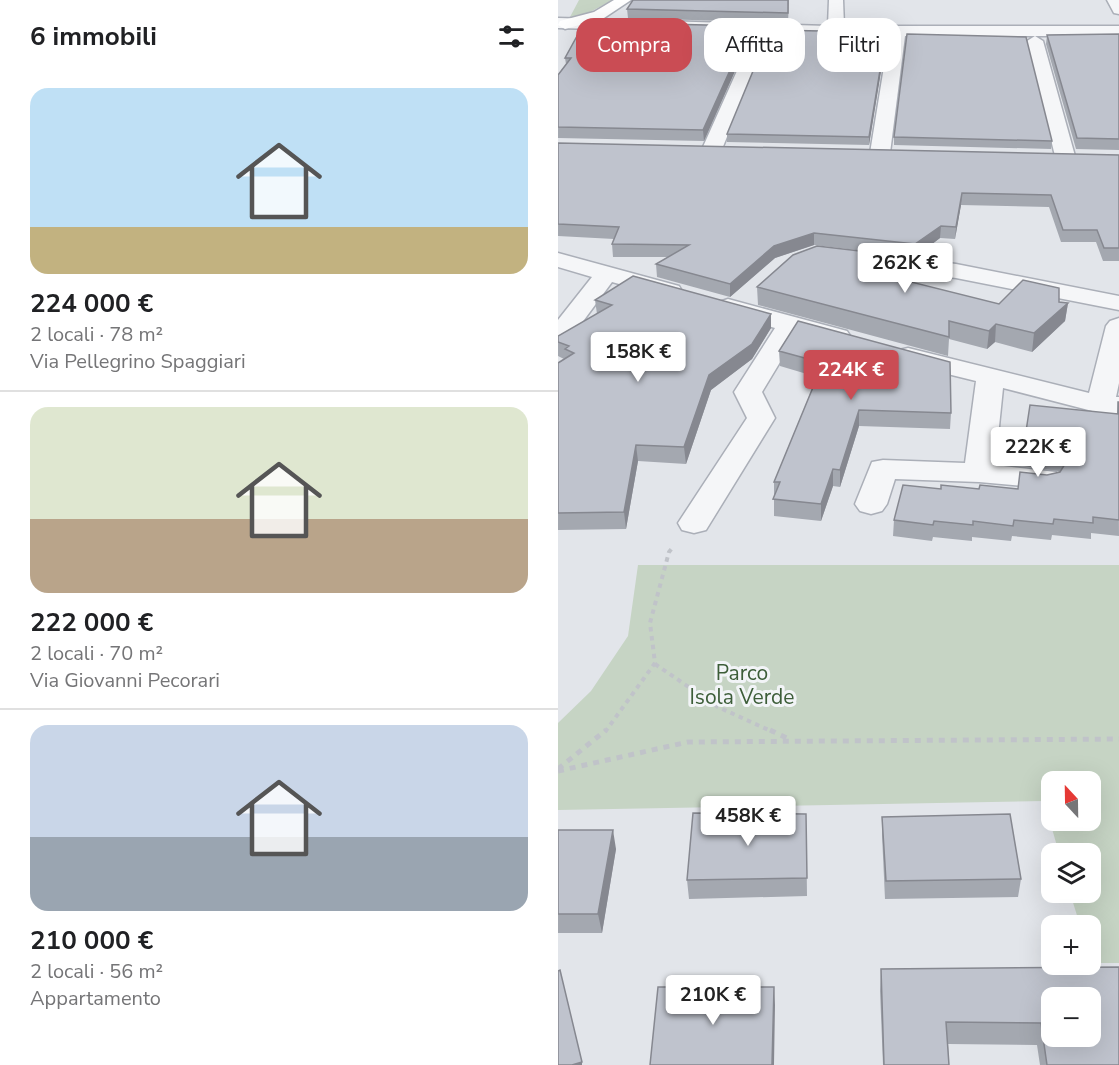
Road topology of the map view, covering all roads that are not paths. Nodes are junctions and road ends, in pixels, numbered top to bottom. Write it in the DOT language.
graph roads {
  1 [pos="624,0"];
  2 [pos="836,0"];
  3 [pos="1114,0"];
  4 [pos="610,10"];
  5 [pos="1119,10"];
  6 [pos="610,18"];
  7 [pos="836,18"];
  8 [pos="576,27"];
  9 [pos="560,28"];
  10 [pos="901,31"];
  11 [pos="1119,31"];
  12 [pos="901,34"];
  13 [pos="1119,39"];
  14 [pos="1035,41"];
  15 [pos="745,72"];
  16 [pos="892,72"];
  17 [pos="688,148"];
  18 [pos="712,149"];
  19 [pos="736,149"];
  20 [pos="856,152"];
  21 [pos="880,153"];
  22 [pos="903,153"];
  23 [pos="1042,156"];
  24 [pos="1065,156"];
  25 [pos="1086,157"];
  26 [pos="827,256"];
  27 [pos="558,260"];
  28 [pos="606,274"];
  29 [pos="1119,303"];
  30 [pos="790,324"];
  31 [pos="1119,326"];
  32 [pos="558,337"];
  33 [pos="857,342"];
  34 [pos="890,351"];
  35 [pos="990,378"];
  36 [pos="1109,405"];
  37 [pos="979,473"];
  38 [pos="1045,479"];
  39 [pos="871,504"];
  40 [pos="694,523"];
  1 -- 4 [label="main road"];
  2 -- 7 [label="street"];
  3 -- 5 [label="street"];
  4 -- 6 [label="main road"];
  4 -- 9 [label="main road"];
  8 -- 9 [label="street"];
  10 -- 11 [label="street"];
  12 -- 14 [label="street"];
  13 -- 14 [label="street"];
  14 -- 24 [label="street"];
  15 -- 18 [label="street"];
  16 -- 21 [label="street"];
  17 -- 18 [label="street"];
  18 -- 19 [label="street"];
  20 -- 21 [label="street"];
  21 -- 22 [label="street"];
  23 -- 24 [label="street"];
  24 -- 25 [label="street"];
  26 -- 29 [label="street"];
  27 -- 28 [label="street"];
  28 -- 30 [label="street"];
  28 -- 32 [label="street"];
  30 -- 33 [label="street"];
  30 -- 40 [label="street"];
  31 -- 36 [label="street"];
  34 -- 35 [label="street"];
  35 -- 36 [label="street"];
  35 -- 37 [label="street"];
  37 -- 38 [label="street"];
  37 -- 39 [label="street"];
}
